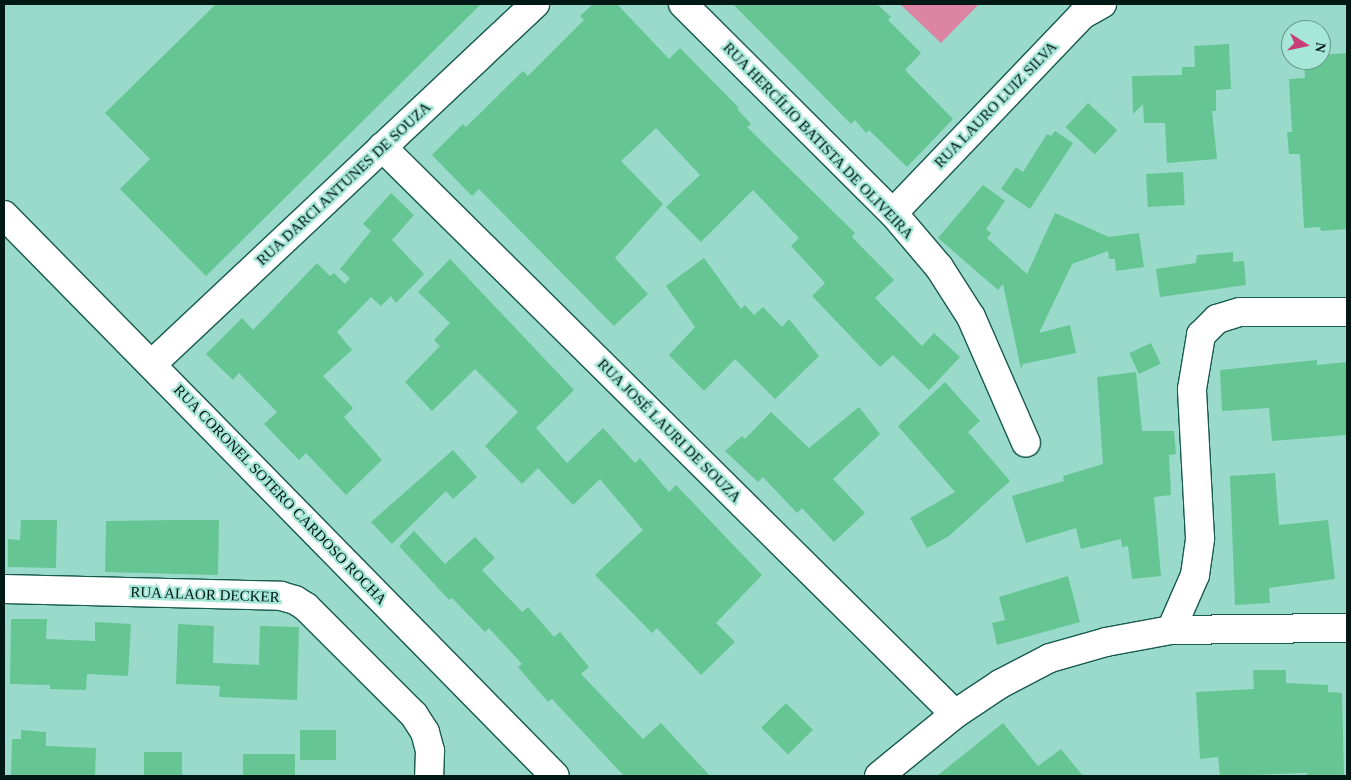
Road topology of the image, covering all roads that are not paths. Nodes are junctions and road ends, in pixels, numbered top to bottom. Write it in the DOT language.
graph roads {
  1 [pos="534,4"];
  2 [pos="683,4"];
  3 [pos="1102,4"];
  4 [pos="382,148"];
  5 [pos="893,212"];
  6 [pos="4,215"];
  7 [pos="1347,312"];
  8 [pos="152,364"];
  9 [pos="1026,444"];
  10 [pos="4,589"];
  11 [pos="1347,628"];
  12 [pos="1171,630"];
  13 [pos="955,714"];
  14 [pos="429,776"];
  15 [pos="555,776"];
  16 [pos="879,776"];
  1 -- 4 [label="street, RUA DARCI ANTUNES DE SOUZA"];
  2 -- 5 [label="street, RUA HERCÍLIO BATISTA DE OLIVEIRA"];
  3 -- 5 [label="street, RUA LAURO LUIZ SILVA"];
  4 -- 8 [label="street, RUA DARCI ANTUNES DE SOUZA"];
  4 -- 13 [label="street, RUA JOSÉ LAURI DE SOUZA"];
  5 -- 9 [label="street, RUA HERCÍLIO BATISTA DE OLIVEIRA"];
  6 -- 8 [label="street, RUA CORONEL SOTERO CARDOSO ROCHA"];
  7 -- 12 [label="street"];
  8 -- 15 [label="street, RUA CORONEL SOTERO CARDOSO ROCHA"];
  10 -- 14 [label="street, RUA ALAOR DECKER"];
  11 -- 12 [label="street"];
  12 -- 13 [label="street"];
  13 -- 16 [label="street"];
}
